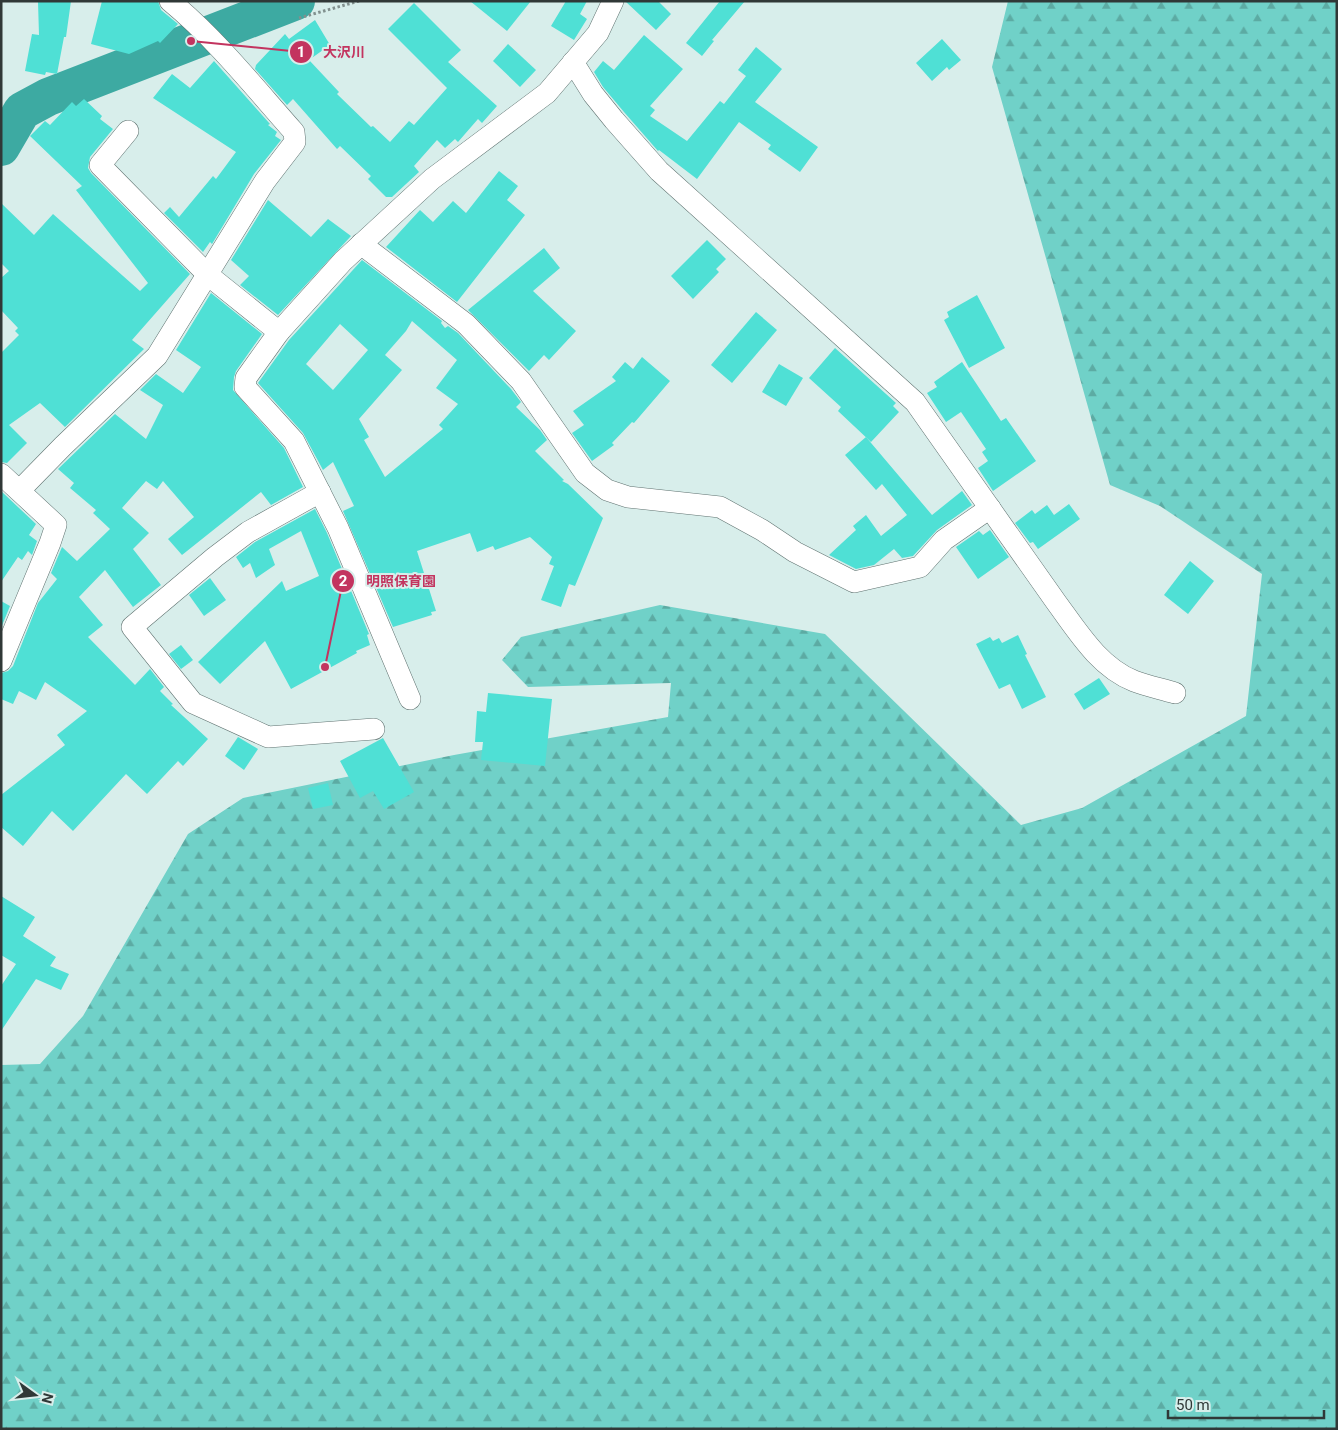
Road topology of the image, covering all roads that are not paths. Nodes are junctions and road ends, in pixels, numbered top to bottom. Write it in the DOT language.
graph roads {
  1 [pos="170,1"];
  2 [pos="612,1"];
  3 [pos="573,62"];
  4 [pos="128,131"];
  5 [pos="361,244"];
  6 [pos="208,275"];
  7 [pos="279,332"];
  8 [pos="1,474"];
  9 [pos="20,490"];
  10 [pos="320,492"];
  11 [pos="990,508"];
  12 [pos="1,661"];
  13 [pos="1175,693"];
  14 [pos="410,699"];
  15 [pos="374,729"];
  1 -- 6 [label="street"];
  2 -- 3 [label="street"];
  3 -- 5 [label="street"];
  3 -- 11 [label="street"];
  4 -- 6 [label="street"];
  5 -- 7 [label="street"];
  5 -- 11 [label="street"];
  6 -- 7 [label="street"];
  6 -- 9 [label="street"];
  7 -- 10 [label="street"];
  8 -- 9 [label="street"];
  9 -- 12 [label="street"];
  10 -- 14 [label="street"];
  10 -- 15 [label="street"];
  11 -- 13 [label="street"];
}
